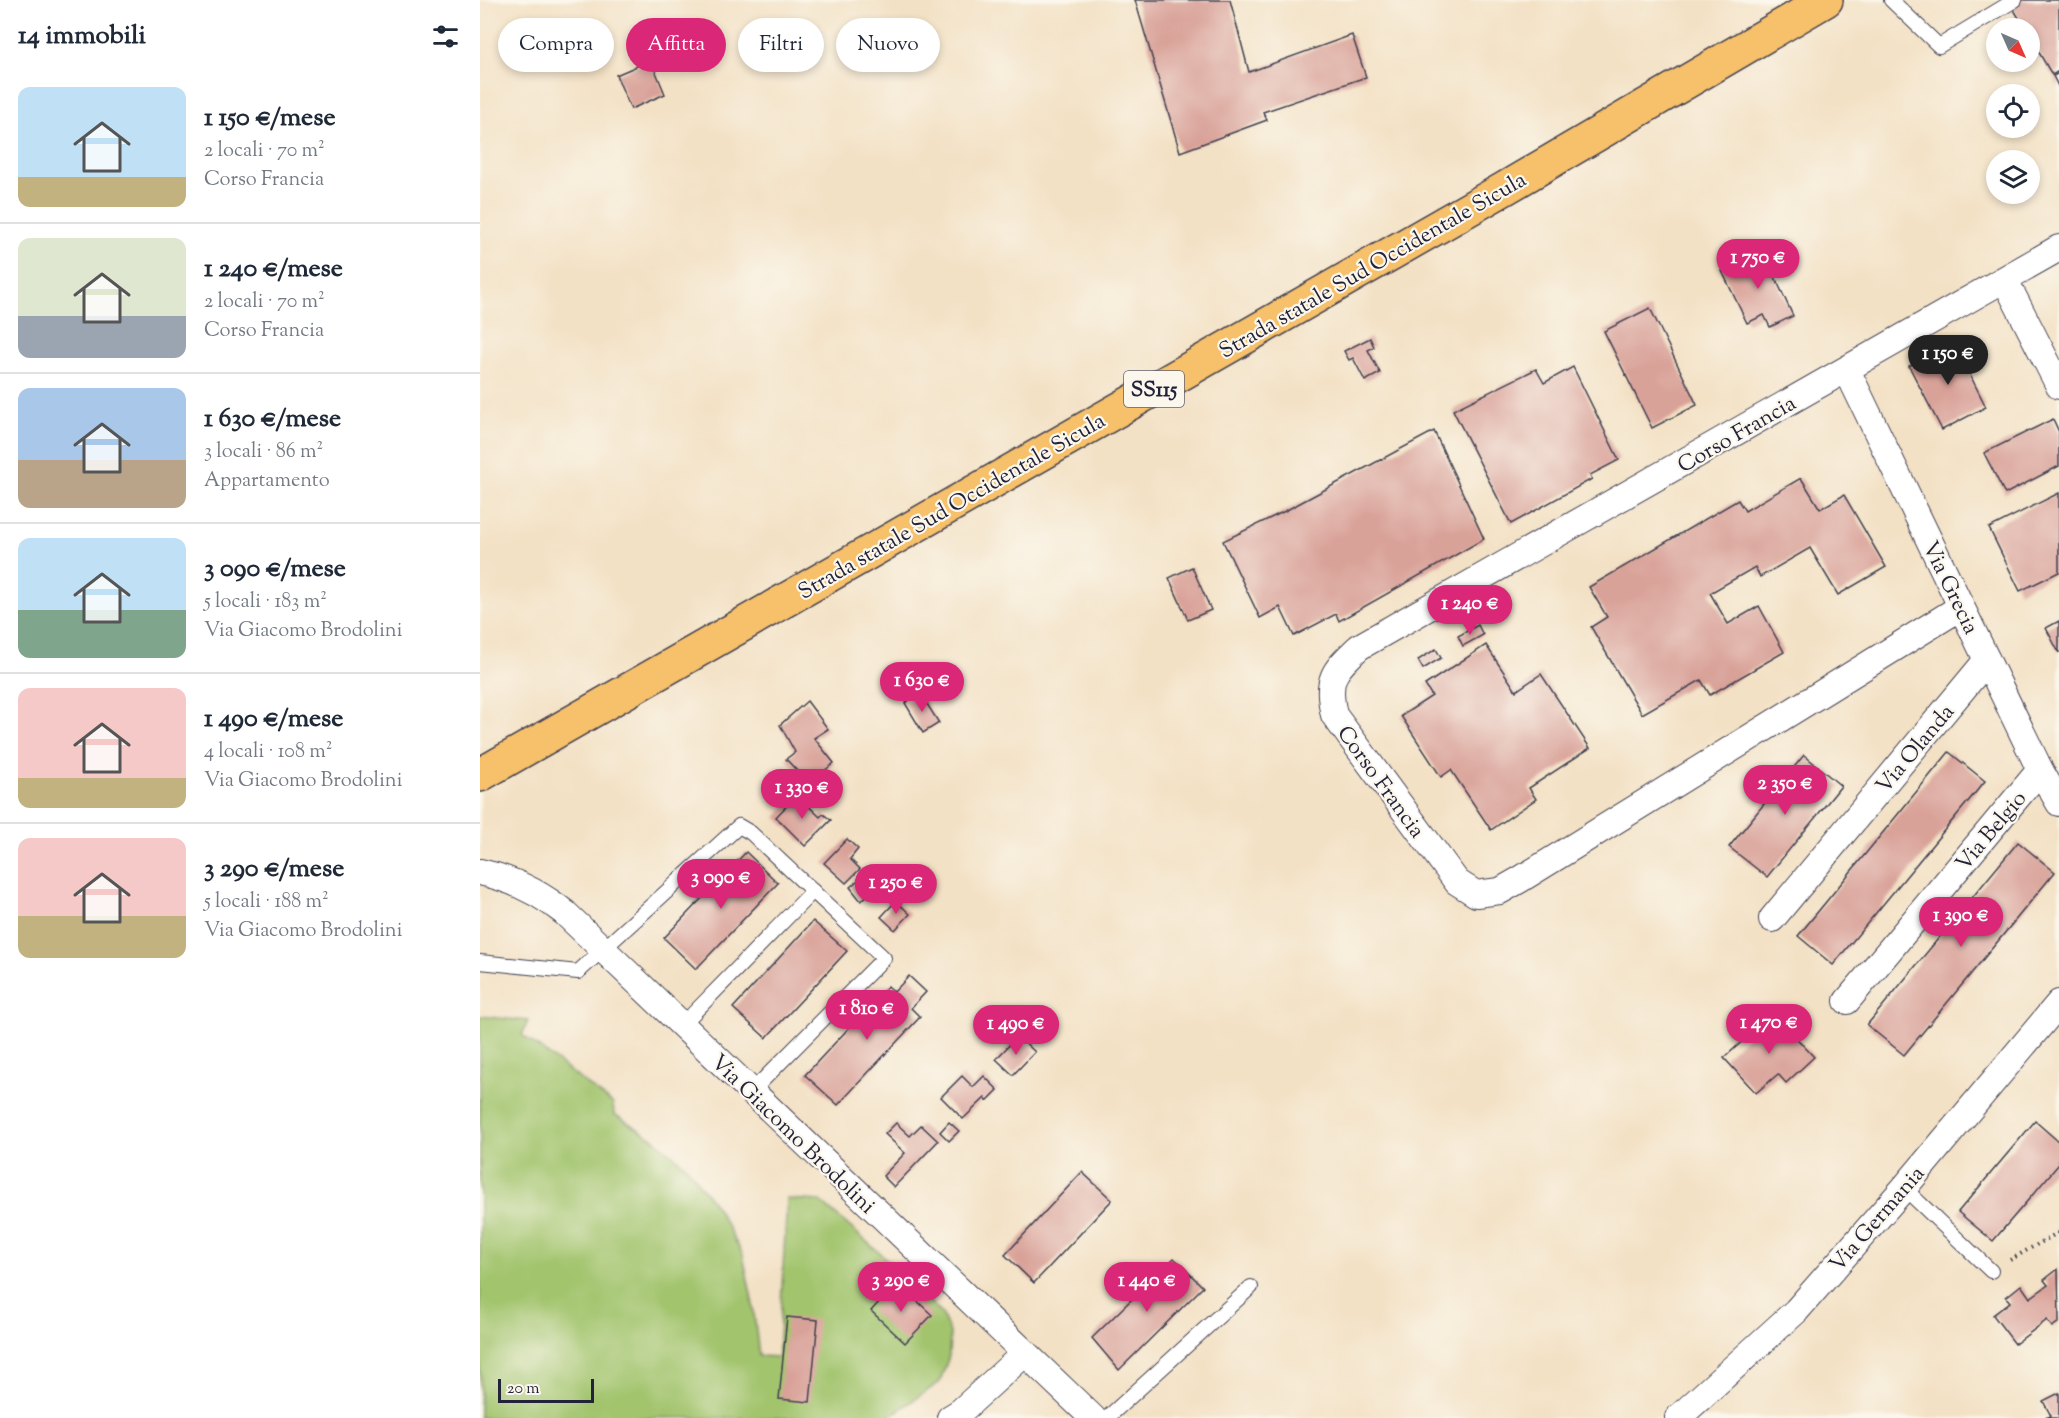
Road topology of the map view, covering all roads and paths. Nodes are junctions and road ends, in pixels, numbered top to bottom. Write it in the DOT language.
graph roads {
  1 [pos="1826,0"];
  2 [pos="1891,0"];
  3 [pos="2015,0"];
  4 [pos="2059,248"];
  5 [pos="2005,280"];
  6 [pos="1847,370"];
  7 [pos="2059,386"];
  8 [pos="1961,606"];
  9 [pos="1987,660"];
  10 [pos="2040,770"];
  11 [pos="480,775"];
  12 [pos="2059,803"];
  13 [pos="480,872"];
  14 [pos="813,891"];
  15 [pos="1772,919"];
  16 [pos="603,948"];
  17 [pos="480,962"];
  18 [pos="1847,1001"];
  19 [pos="2059,1003"];
  20 [pos="682,1025"];
  21 [pos="751,1092"];
  22 [pos="1904,1188"];
  23 [pos="2059,1232"];
  24 [pos="1991,1271"];
  25 [pos="1251,1287"];
  26 [pos="1024,1354"];
  27 [pos="950,1418"];
  28 [pos="1093,1418"];
  29 [pos="1107,1418"];
  30 [pos="1678,1418"];
  1 -- 11 [label="main road, Strada statale Sud Occidentale Sicula / SS115"];
  2 -- 3 [label="lane"];
  4 -- 5 [label="street, Corso Francia"];
  5 -- 6 [label="street, Corso Francia"];
  5 -- 7 [label="street"];
  6 -- 8 [label="street, Via Grecia"];
  6 -- 8 [label="street, Corso Francia"];
  8 -- 9 [label="street, Via Grecia"];
  9 -- 10 [label="street, Via Grecia"];
  9 -- 15 [label="street, Via Olanda"];
  10 -- 12 [label="street, Via Grecia"];
  10 -- 18 [label="street, Via Belgio"];
  13 -- 16 [label="street, Via Giacomo Brodolini"];
  14 -- 16 [label="lane"];
  14 -- 20 [label="lane"];
  14 -- 21 [label="lane"];
  16 -- 17 [label="lane"];
  16 -- 20 [label="street, Via Giacomo Brodolini"];
  19 -- 22 [label="street, Via Germania"];
  20 -- 21 [label="street, Via Giacomo Brodolini"];
  21 -- 26 [label="street, Via Giacomo Brodolini"];
  22 -- 24 [label="lane"];
  22 -- 30 [label="street, Via Germania"];
  23 -- 24 [label="path"];
  25 -- 29 [label="lane"];
  26 -- 27 [label="street"];
  26 -- 28 [label="street, Via Giacomo Brodolini"];
}
